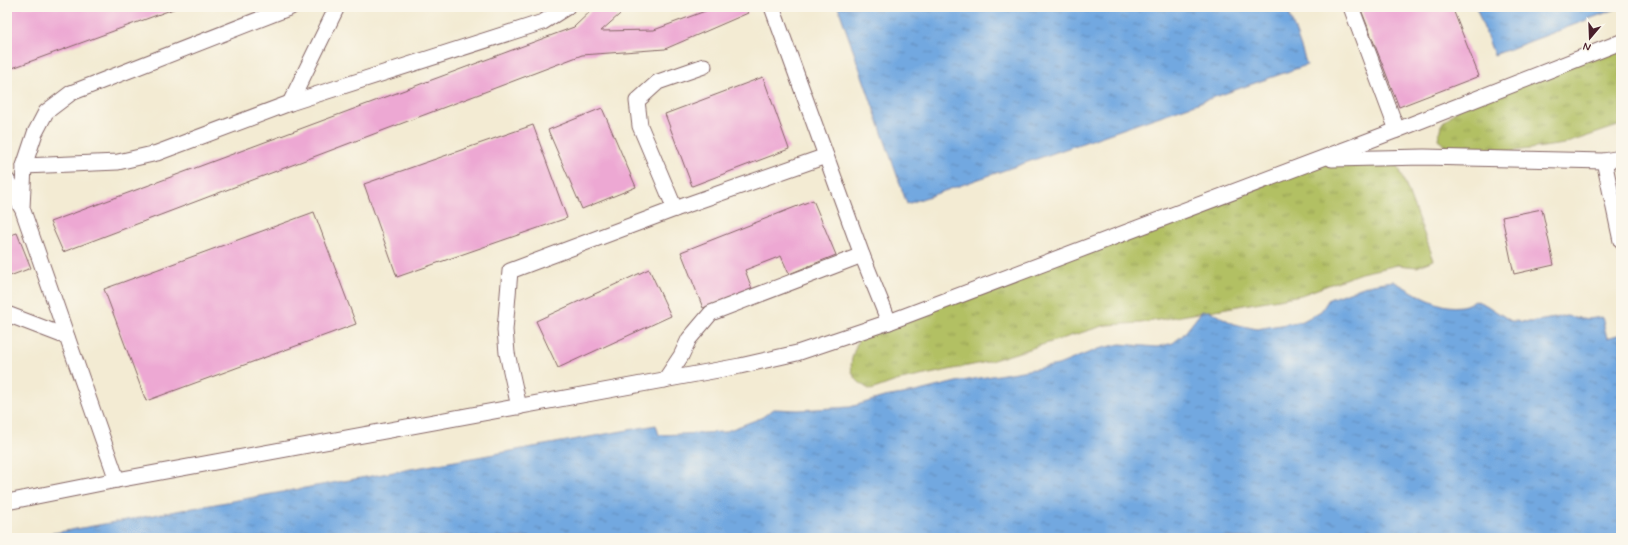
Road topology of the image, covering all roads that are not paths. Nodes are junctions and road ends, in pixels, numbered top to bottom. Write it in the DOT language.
graph roads {
  1 [pos="291,7"];
  2 [pos="337,7"];
  3 [pos="567,7"];
  4 [pos="772,7"];
  5 [pos="1351,7"];
  6 [pos="1621,42"];
  7 [pos="704,66"];
  8 [pos="290,103"];
  9 [pos="1397,130"];
  10 [pos="826,156"];
  11 [pos="1621,158"];
  12 [pos="1320,160"];
  13 [pos="1604,162"];
  14 [pos="24,166"];
  15 [pos="7,180"];
  16 [pos="22,208"];
  17 [pos="675,209"];
  18 [pos="1621,241"];
  19 [pos="862,255"];
  20 [pos="7,314"];
  21 [pos="889,322"];
  22 [pos="67,337"];
  23 [pos="665,380"];
  24 [pos="519,407"];
  25 [pos="117,480"];
  26 [pos="7,502"];
  1 -- 14 [label="lane"];
  2 -- 8 [label="lane"];
  3 -- 8 [label="lane"];
  4 -- 10 [label="lane"];
  5 -- 9 [label="lane"];
  6 -- 9 [label="lane"];
  7 -- 17 [label="lane"];
  8 -- 14 [label="lane"];
  9 -- 12 [label="lane"];
  10 -- 17 [label="lane"];
  10 -- 19 [label="lane"];
  11 -- 13 [label="lane"];
  12 -- 13 [label="lane"];
  12 -- 21 [label="lane"];
  13 -- 18 [label="lane"];
  14 -- 16 [label="lane"];
  15 -- 16 [label="lane"];
  16 -- 22 [label="lane"];
  17 -- 24 [label="lane"];
  19 -- 21 [label="lane"];
  19 -- 23 [label="lane"];
  20 -- 22 [label="lane"];
  21 -- 23 [label="lane"];
  22 -- 25 [label="lane"];
  23 -- 24 [label="lane"];
  24 -- 25 [label="lane"];
  25 -- 26 [label="lane"];
}
